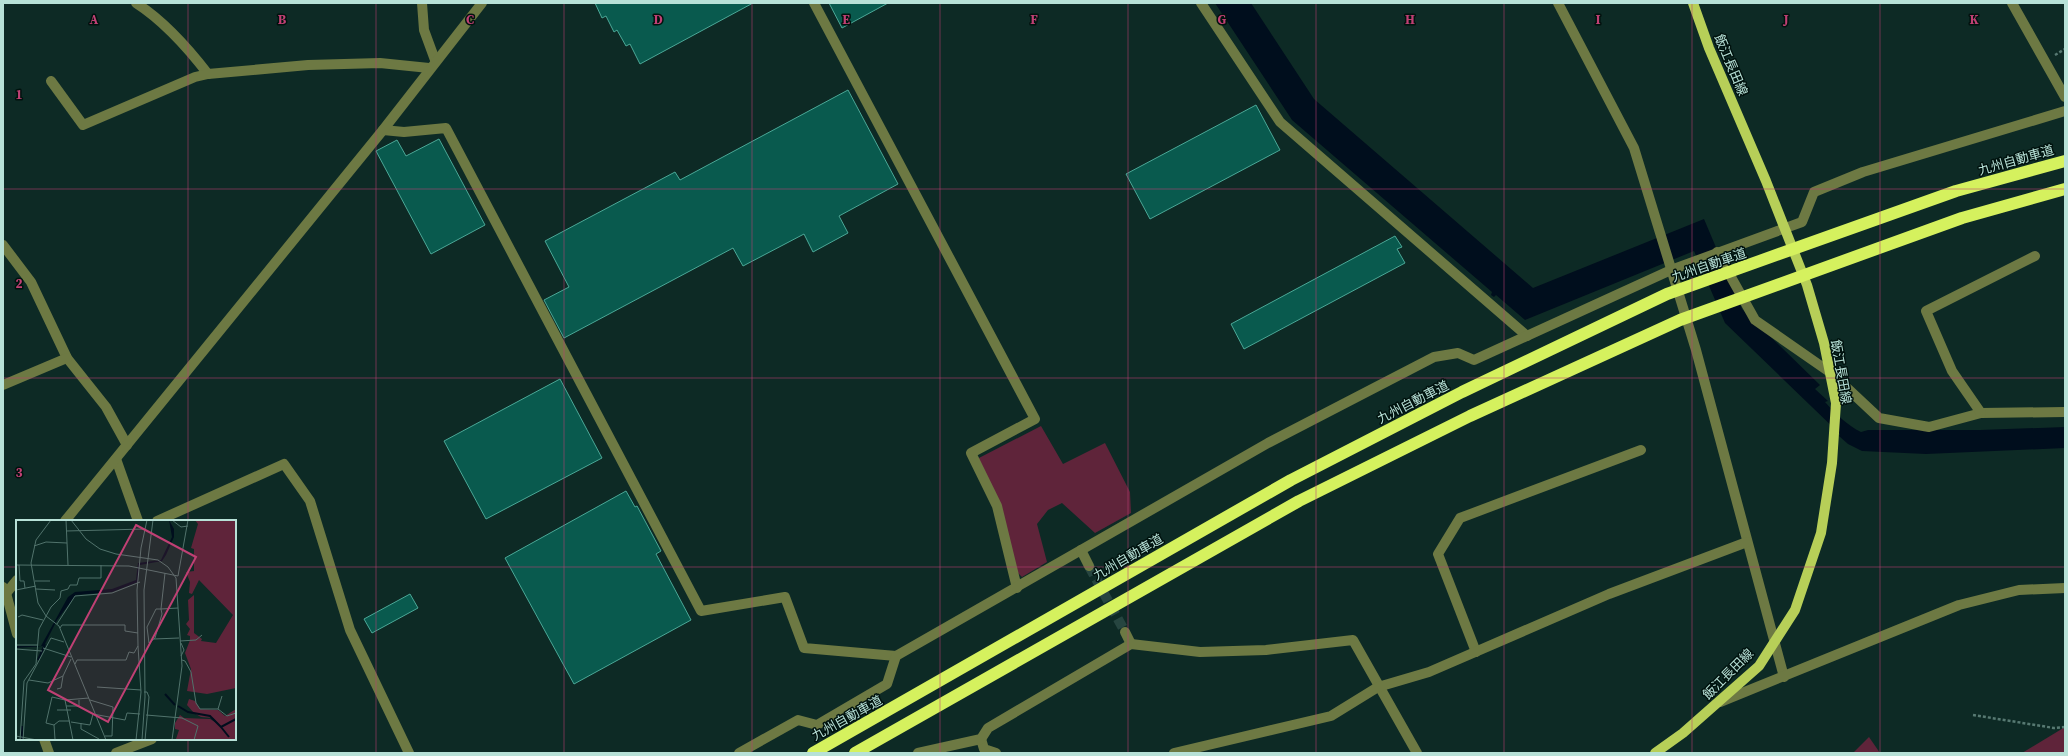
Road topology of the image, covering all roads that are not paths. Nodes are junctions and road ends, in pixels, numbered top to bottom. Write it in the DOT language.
graph roads {
  1 [pos="136,3"];
  2 [pos="422,3"];
  3 [pos="482,3"];
  4 [pos="814,3"];
  5 [pos="1202,3"];
  6 [pos="1558,3"];
  7 [pos="1693,3"];
  8 [pos="2012,3"];
  9 [pos="432,64"];
  10 [pos="208,74"];
  11 [pos="50,82"];
  12 [pos="2065,96"];
  13 [pos="2065,111"];
  14 [pos="383,130"];
  15 [pos="2065,161"];
  16 [pos="2065,189"];
  17 [pos="1784,228"];
  18 [pos="3,245"];
  19 [pos="1720,252"];
  20 [pos="2035,256"];
  21 [pos="1670,267"];
  22 [pos="1527,336"];
  23 [pos="67,358"];
  24 [pos="1831,373"];
  25 [pos="3,385"];
  26 [pos="2065,412"];
  27 [pos="1981,413"];
  28 [pos="127,445"];
  29 [pos="1641,450"];
  30 [pos="116,459"];
  31 [pos="66,520"];
  32 [pos="138,520"];
  33 [pos="159,520"];
  34 [pos="1747,542"];
  35 [pos="1081,550"];
  36 [pos="1089,566"];
  37 [pos="16,581"];
  38 [pos="1017,588"];
  39 [pos="2065,588"];
  40 [pos="4,592"];
  41 [pos="16,631"];
  42 [pos="1125,632"];
  43 [pos="1775,642"];
  44 [pos="1131,644"];
  45 [pos="1476,652"];
  46 [pos="896,656"];
  47 [pos="1784,677"];
  48 [pos="1378,687"];
  49 [pos="1720,702"];
  50 [pos="981,739"];
  51 [pos="44,740"];
  52 [pos="149,740"];
  53 [pos="49,753"];
  54 [pos="116,753"];
  55 [pos="409,753"];
  56 [pos="739,753"];
  57 [pos="813,753"];
  58 [pos="855,753"];
  59 [pos="918,753"];
  60 [pos="996,753"];
  61 [pos="1174,753"];
  62 [pos="1417,753"];
  63 [pos="1655,753"];
  1 -- 10 [label="street"];
  2 -- 9 [label="street"];
  3 -- 9 [label="street"];
  4 -- 38 [label="street"];
  5 -- 22 [label="street"];
  6 -- 21 [label="street"];
  7 -- 17 [label="main road, 飯江長田線"];
  8 -- 12 [label="street"];
  9 -- 10 [label="street"];
  9 -- 14 [label="street"];
  10 -- 11 [label="street"];
  13 -- 17 [label="street"];
  14 -- 28 [label="street"];
  14 -- 46 [label="street"];
  15 -- 57 [label="highway, 九州自動車道"];
  16 -- 58 [label="highway"];
  17 -- 19 [label="street"];
  17 -- 24 [label="main road, 飯江長田線"];
  18 -- 23 [label="street"];
  19 -- 21 [label="street"];
  19 -- 24 [label="street"];
  20 -- 27 [label="street"];
  21 -- 22 [label="street"];
  21 -- 34 [label="street"];
  22 -- 35 [label="street"];
  23 -- 25 [label="street"];
  23 -- 28 [label="street"];
  24 -- 27 [label="street"];
  24 -- 43 [label="main road, 飯江長田線"];
  26 -- 27 [label="street"];
  28 -- 30 [label="street"];
  29 -- 45 [label="street"];
  30 -- 31 [label="street"];
  30 -- 32 [label="street"];
  33 -- 55 [label="street"];
  34 -- 43 [label="street"];
  34 -- 45 [label="street"];
  35 -- 36 [label="street"];
  35 -- 38 [label="street"];
  37 -- 40 [label="street"];
  38 -- 46 [label="street"];
  39 -- 47 [label="street"];
  40 -- 41 [label="street"];
  42 -- 44 [label="street"];
  43 -- 47 [label="street"];
  43 -- 49 [label="main road, 飯江長田線"];
  44 -- 48 [label="street"];
  44 -- 50 [label="street"];
  45 -- 48 [label="street"];
  46 -- 56 [label="street"];
  47 -- 49 [label="street"];
  48 -- 61 [label="street"];
  48 -- 62 [label="street"];
  49 -- 63 [label="main road, 飯江長田線"];
  50 -- 59 [label="street"];
  50 -- 60 [label="street"];
  51 -- 53 [label="street"];
  52 -- 54 [label="street"];
}
